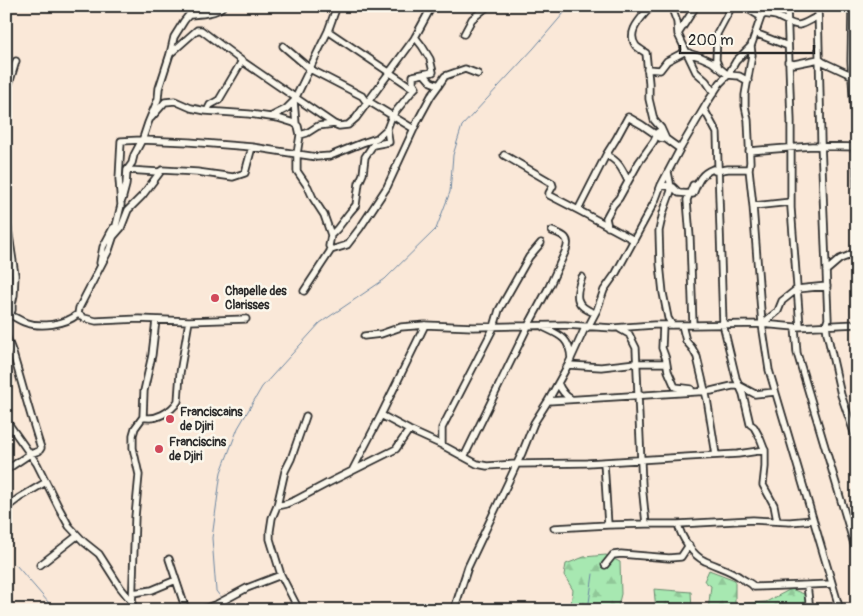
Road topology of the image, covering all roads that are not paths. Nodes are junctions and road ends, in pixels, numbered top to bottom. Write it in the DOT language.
graph roads {
  1 [pos="196,6"];
  2 [pos="223,6"];
  3 [pos="338,6"];
  4 [pos="432,6"];
  5 [pos="488,6"];
  6 [pos="651,6"];
  7 [pos="671,6"];
  8 [pos="696,6"];
  9 [pos="732,6"];
  10 [pos="742,6"];
  11 [pos="767,6"];
  12 [pos="787,6"];
  13 [pos="818,6"];
  14 [pos="852,6"];
  15 [pos="189,15"];
  16 [pos="762,15"];
  17 [pos="818,16"];
  18 [pos="787,22"];
  19 [pos="328,31"];
  20 [pos="754,33"];
  21 [pos="464,34"];
  22 [pos="678,34"];
  23 [pos="415,37"];
  24 [pos="283,46"];
  25 [pos="751,46"];
  26 [pos="788,46"];
  27 [pos="686,50"];
  28 [pos="170,54"];
  29 [pos="819,59"];
  30 [pos="16,61"];
  31 [pos="242,61"];
  32 [pos="854,61"];
  33 [pos="788,62"];
  34 [pos="719,67"];
  35 [pos="310,69"];
  36 [pos="647,69"];
  37 [pos="390,73"];
  38 [pos="424,74"];
  39 [pos="478,74"];
  40 [pos="728,75"];
  41 [pos="851,75"];
  42 [pos="748,81"];
  43 [pos="439,85"];
  44 [pos="857,85"];
  45 [pos="414,89"];
  46 [pos="714,93"];
  47 [pos="6,94"];
  48 [pos="295,99"];
  49 [pos="368,102"];
  50 [pos="704,109"];
  51 [pos="207,111"];
  52 [pos="392,116"];
  53 [pos="269,117"];
  54 [pos="151,118"];
  55 [pos="855,121"];
  56 [pos="296,124"];
  57 [pos="334,124"];
  58 [pos="387,129"];
  59 [pos="414,129"];
  60 [pos="658,132"];
  61 [pos="300,135"];
  62 [pos="666,139"];
  63 [pos="142,140"];
  64 [pos="252,147"];
  65 [pos="791,147"];
  66 [pos="821,147"];
  67 [pos="856,147"];
  68 [pos="680,149"];
  69 [pos="749,151"];
  70 [pos="297,154"];
  71 [pos="504,155"];
  72 [pos="606,155"];
  73 [pos="6,159"];
  74 [pos="6,169"];
  75 [pos="748,169"];
  76 [pos="127,170"];
  77 [pos="162,170"];
  78 [pos="719,171"];
  79 [pos="668,172"];
  80 [pos="628,181"];
  81 [pos="661,184"];
  82 [pos="692,185"];
  83 [pos="671,187"];
  84 [pos="688,194"];
  85 [pos="857,198"];
  86 [pos="791,202"];
  87 [pos="121,205"];
  88 [pos="753,206"];
  89 [pos="578,210"];
  90 [pos="6,216"];
  91 [pos="116,222"];
  92 [pos="608,227"];
  93 [pos="552,231"];
  94 [pos="331,235"];
  95 [pos="113,238"];
  96 [pos="634,240"];
  97 [pos="541,243"];
  98 [pos="331,250"];
  99 [pos="857,250"];
  100 [pos="99,268"];
  101 [pos="826,272"];
  102 [pos="582,277"];
  103 [pos="827,286"];
  104 [pos="797,289"];
  105 [pos="304,291"];
  106 [pos="596,313"];
  107 [pos="78,314"];
  108 [pos="10,315"];
  109 [pos="246,319"];
  110 [pos="156,320"];
  111 [pos="6,321"];
  112 [pos="189,321"];
  113 [pos="723,324"];
  114 [pos="762,324"];
  115 [pos="857,324"];
  116 [pos="424,325"];
  117 [pos="663,325"];
  118 [pos="672,325"];
  119 [pos="682,325"];
  120 [pos="693,325"];
  121 [pos="826,325"];
  122 [pos="494,326"];
  123 [pos="528,326"];
  124 [pos="541,326"];
  125 [pos="588,326"];
  126 [pos="797,326"];
  127 [pos="637,327"];
  128 [pos="618,328"];
  129 [pos="6,334"];
  130 [pos="364,336"];
  131 [pos="632,338"];
  132 [pos="569,363"];
  133 [pos="636,363"];
  134 [pos="666,363"];
  135 [pos="558,383"];
  136 [pos="740,386"];
  137 [pos="705,391"];
  138 [pos="775,392"];
  139 [pos="638,396"];
  140 [pos="573,400"];
  141 [pos="548,402"];
  142 [pos="381,415"];
  143 [pos="306,416"];
  144 [pos="142,417"];
  145 [pos="6,420"];
  146 [pos="409,430"];
  147 [pos="857,442"];
  148 [pos="442,445"];
  149 [pos="765,450"];
  150 [pos="30,454"];
  151 [pos="716,455"];
  152 [pos="464,457"];
  153 [pos="642,460"];
  154 [pos="604,462"];
  155 [pos="516,464"];
  156 [pos="6,470"];
  157 [pos="352,471"];
  158 [pos="46,482"];
  159 [pos="276,506"];
  160 [pos="6,508"];
  161 [pos="813,520"];
  162 [pos="777,521"];
  163 [pos="646,524"];
  164 [pos="678,524"];
  165 [pos="608,525"];
  166 [pos="554,528"];
  167 [pos="77,536"];
  168 [pos="689,545"];
  169 [pos="857,554"];
  170 [pos="170,559"];
  171 [pos="40,565"];
  172 [pos="605,565"];
  173 [pos="281,575"];
  174 [pos="176,580"];
  175 [pos="832,584"];
  176 [pos="807,585"];
  177 [pos="133,593"];
  178 [pos="132,602"];
  179 [pos="132,610"];
  180 [pos="186,610"];
  181 [pos="201,610"];
  182 [pos="299,610"];
  183 [pos="454,610"];
  184 [pos="810,610"];
  185 [pos="840,610"];
  1 -- 15 [label="street"];
  2 -- 15 [label="street"];
  3 -- 19 [label="street"];
  4 -- 23 [label="street"];
  5 -- 21 [label="street"];
  6 -- 36 [label="street"];
  7 -- 22 [label="street"];
  8 -- 22 [label="street"];
  9 -- 34 [label="street"];
  10 -- 16 [label="street"];
  11 -- 16 [label="street"];
  12 -- 18 [label="street"];
  13 -- 17 [label="street"];
  14 -- 32 [label="street"];
  15 -- 28 [label="street"];
  16 -- 18 [label="street"];
  16 -- 20 [label="street"];
  17 -- 18 [label="street"];
  17 -- 29 [label="street"];
  18 -- 26 [label="street"];
  19 -- 35 [label="street"];
  19 -- 37 [label="street"];
  20 -- 25 [label="street"];
  20 -- 26 [label="street"];
  22 -- 27 [label="street"];
  23 -- 37 [label="street"];
  23 -- 38 [label="street"];
  24 -- 35 [label="street"];
  25 -- 40 [label="street"];
  25 -- 42 [label="street"];
  26 -- 33 [label="street"];
  27 -- 34 [label="street"];
  27 -- 36 [label="street"];
  27 -- 46 [label="street"];
  28 -- 31 [label="street"];
  28 -- 54 [label="street"];
  29 -- 33 [label="street"];
  29 -- 41 [label="street"];
  29 -- 66 [label="street"];
  30 -- 47 [label="street"];
  31 -- 48 [label="street"];
  31 -- 51 [label="street"];
  32 -- 41 [label="street"];
  33 -- 65 [label="street"];
  34 -- 40 [label="street"];
  35 -- 48 [label="street"];
  35 -- 49 [label="street"];
  36 -- 62 [label="street"];
  37 -- 45 [label="street"];
  37 -- 49 [label="street"];
  38 -- 43 [label="street"];
  38 -- 45 [label="street"];
  39 -- 43 [label="street"];
  40 -- 42 [label="street"];
  40 -- 46 [label="street"];
  41 -- 44 [label="street"];
  41 -- 55 [label="street"];
  42 -- 69 [label="street"];
  43 -- 59 [label="street"];
  45 -- 52 [label="street"];
  46 -- 50 [label="street"];
  48 -- 53 [label="street"];
  48 -- 56 [label="street"];
  48 -- 57 [label="street"];
  49 -- 52 [label="street"];
  49 -- 57 [label="street"];
  50 -- 68 [label="street"];
  50 -- 78 [label="street"];
  51 -- 53 [label="street"];
  51 -- 54 [label="street"];
  52 -- 58 [label="street"];
  52 -- 59 [label="street"];
  53 -- 56 [label="street"];
  54 -- 63 [label="street"];
  55 -- 67 [label="street"];
  56 -- 61 [label="street"];
  57 -- 61 [label="street"];
  58 -- 70 [label="street"];
  58 -- 94 [label="street"];
  59 -- 98 [label="street"];
  60 -- 62 [label="street"];
  60 -- 72 [label="street"];
  60 -- 80 [label="street"];
  61 -- 70 [label="street"];
  62 -- 68 [label="street"];
  63 -- 64 [label="street"];
  63 -- 76 [label="street"];
  63 -- 87 [label="street"];
  64 -- 70 [label="street"];
  64 -- 77 [label="street"];
  65 -- 66 [label="street"];
  65 -- 69 [label="street"];
  65 -- 86 [label="street"];
  66 -- 67 [label="street"];
  66 -- 101 [label="street"];
  67 -- 85 [label="street"];
  68 -- 79 [label="street"];
  69 -- 75 [label="street"];
  70 -- 94 [label="street"];
  71 -- 89 [label="street"];
  72 -- 80 [label="street"];
  72 -- 89 [label="street"];
  73 -- 74 [label="street"];
  75 -- 78 [label="street"];
  75 -- 88 [label="street"];
  76 -- 77 [label="street"];
  76 -- 87 [label="street"];
  77 -- 95 [label="street"];
  78 -- 84 [label="street"];
  78 -- 113 [label="street"];
  79 -- 81 [label="street"];
  79 -- 83 [label="street"];
  80 -- 92 [label="street"];
  81 -- 83 [label="street"];
  81 -- 96 [label="street"];
  82 -- 84 [label="street"];
  83 -- 84 [label="street"];
  83 -- 118 [label="street"];
  84 -- 120 [label="street"];
  86 -- 88 [label="street"];
  86 -- 104 [label="street"];
  87 -- 91 [label="street"];
  88 -- 114 [label="street"];
  89 -- 92 [label="street"];
  90 -- 108 [label="street"];
  91 -- 95 [label="street"];
  91 -- 100 [label="street"];
  92 -- 96 [label="street"];
  93 -- 123 [label="street"];
  94 -- 98 [label="street"];
  95 -- 100 [label="street"];
  96 -- 106 [label="street"];
  97 -- 122 [label="street"];
  98 -- 105 [label="street"];
  99 -- 101 [label="street"];
  100 -- 107 [label="street"];
  101 -- 103 [label="street"];
  102 -- 106 [label="street"];
  103 -- 104 [label="street"];
  103 -- 121 [label="street"];
  104 -- 114 [label="street"];
  104 -- 126 [label="street"];
  106 -- 125 [label="street"];
  107 -- 108 [label="street"];
  107 -- 110 [label="street"];
  108 -- 111 [label="street"];
  109 -- 112 [label="street"];
  110 -- 112 [label="street"];
  110 -- 144 [label="street"];
  112 -- 144 [label="street"];
  113 -- 114 [label="street"];
  113 -- 120 [label="street"];
  113 -- 136 [label="street"];
  114 -- 126 [label="street"];
  114 -- 138 [label="street"];
  115 -- 121 [label="street"];
  116 -- 122 [label="street"];
  116 -- 130 [label="street"];
  116 -- 142 [label="street"];
  117 -- 118 [label="street"];
  117 -- 127 [label="street"];
  117 -- 134 [label="street"];
  118 -- 119 [label="street"];
  119 -- 120 [label="street"];
  119 -- 137 [label="street"];
  121 -- 126 [label="street"];
  121 -- 147 [label="street"];
  122 -- 123 [label="street"];
  122 -- 148 [label="street"];
  123 -- 124 [label="street"];
  123 -- 152 [label="street"];
  124 -- 125 [label="street"];
  124 -- 132 [label="street"];
  125 -- 128 [label="street"];
  125 -- 132 [label="street"];
  126 -- 169 [label="street"];
  127 -- 128 [label="street"];
  127 -- 131 [label="street"];
  128 -- 131 [label="street"];
  129 -- 150 [label="street"];
  131 -- 133 [label="street"];
  132 -- 133 [label="street"];
  132 -- 135 [label="street"];
  133 -- 134 [label="street"];
  133 -- 139 [label="street"];
  134 -- 137 [label="street"];
  135 -- 140 [label="street"];
  135 -- 141 [label="street"];
  136 -- 137 [label="street"];
  136 -- 138 [label="street"];
  136 -- 149 [label="street"];
  137 -- 139 [label="street"];
  137 -- 151 [label="street"];
  138 -- 161 [label="street"];
  139 -- 140 [label="street"];
  139 -- 153 [label="street"];
  140 -- 141 [label="street"];
  141 -- 155 [label="street"];
  142 -- 146 [label="street"];
  142 -- 157 [label="street"];
  143 -- 159 [label="street"];
  144 -- 177 [label="street"];
  145 -- 150 [label="street"];
  146 -- 148 [label="street"];
  146 -- 157 [label="street"];
  148 -- 152 [label="street"];
  149 -- 151 [label="street"];
  149 -- 162 [label="street"];
  150 -- 156 [label="street"];
  150 -- 158 [label="street"];
  151 -- 153 [label="street"];
  152 -- 155 [label="street"];
  153 -- 154 [label="street"];
  153 -- 163 [label="street"];
  154 -- 155 [label="street"];
  154 -- 165 [label="street"];
  155 -- 183 [label="street"];
  157 -- 159 [label="street"];
  158 -- 160 [label="street"];
  158 -- 167 [label="street"];
  159 -- 173 [label="street"];
  161 -- 162 [label="street"];
  161 -- 175 [label="street"];
  162 -- 164 [label="street"];
  163 -- 164 [label="street"];
  163 -- 165 [label="street"];
  164 -- 168 [label="street"];
  165 -- 166 [label="street"];
  167 -- 171 [label="street"];
  167 -- 178 [label="street"];
  168 -- 172 [label="street"];
  168 -- 176 [label="street"];
  170 -- 174 [label="street"];
  173 -- 181 [label="street"];
  173 -- 182 [label="street"];
  174 -- 177 [label="street"];
  174 -- 180 [label="street"];
  175 -- 176 [label="street"];
  175 -- 185 [label="street"];
  176 -- 184 [label="street"];
  177 -- 178 [label="street"];
  178 -- 179 [label="street"];
}
